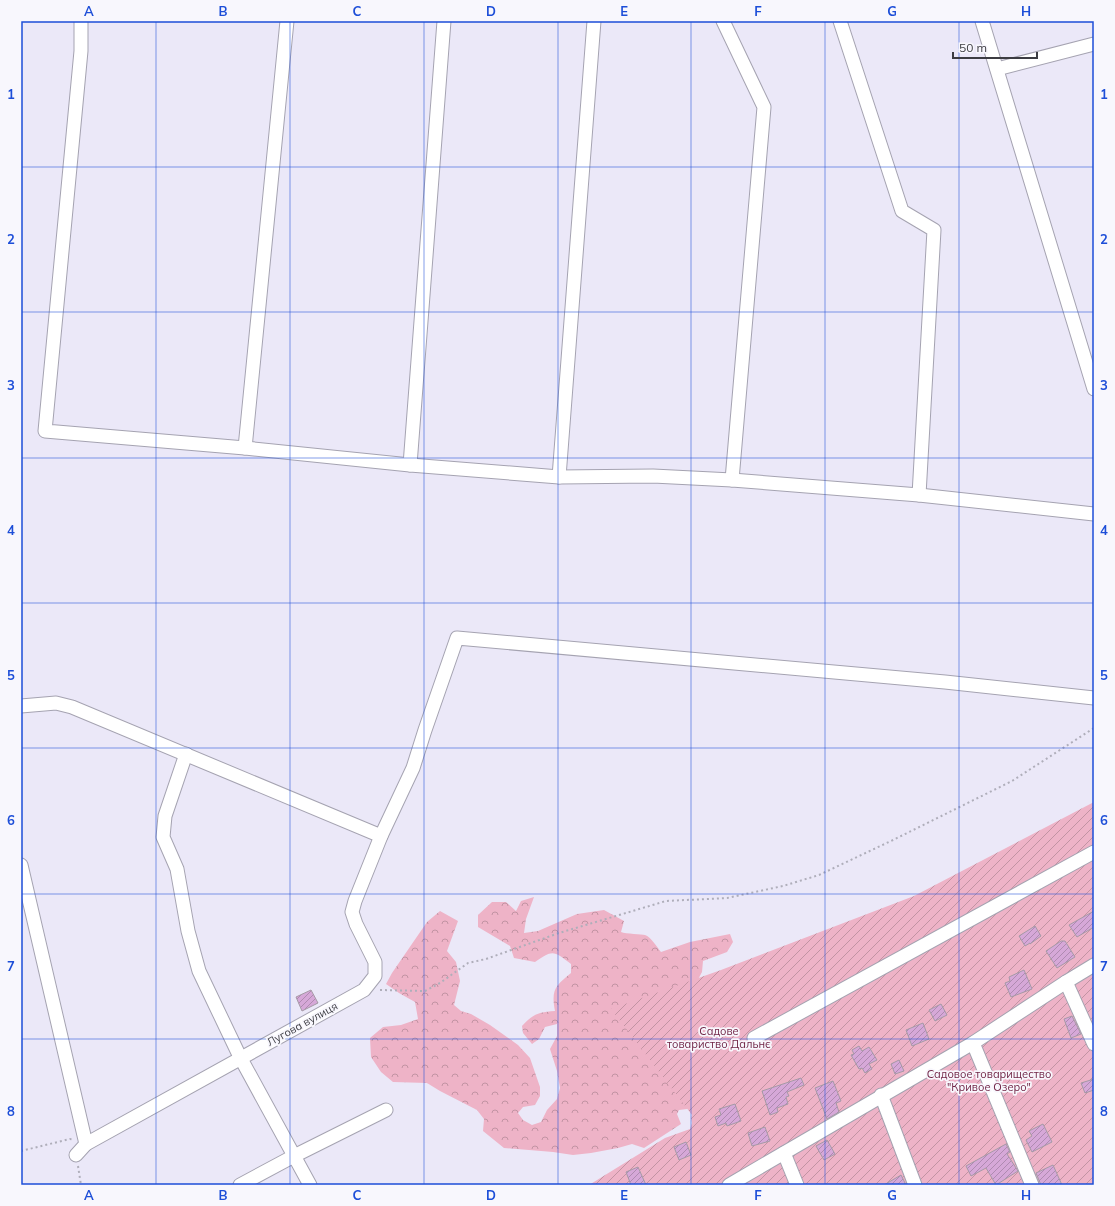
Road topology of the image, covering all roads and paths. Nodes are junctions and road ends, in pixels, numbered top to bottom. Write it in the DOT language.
graph roads {
  1 [pos="81,21"];
  2 [pos="287,21"];
  3 [pos="444,21"];
  4 [pos="594,21"];
  5 [pos="723,21"];
  6 [pos="840,21"];
  7 [pos="982,21"];
  8 [pos="1094,44"];
  9 [pos="997,69"];
  10 [pos="1094,389"];
  11 [pos="245,448"];
  12 [pos="410,465"];
  13 [pos="559,478"];
  14 [pos="732,480"];
  15 [pos="919,495"];
  16 [pos="1094,514"];
  17 [pos="1094,698"];
  18 [pos="21,706"];
  19 [pos="1094,728"];
  20 [pos="186,754"];
  21 [pos="381,836"];
  22 [pos="1094,852"];
  23 [pos="21,865"];
  24 [pos="1094,966"];
  25 [pos="1066,982"];
  26 [pos="364,990"];
  27 [pos="754,1038"];
  28 [pos="973,1043"];
  29 [pos="1094,1044"];
  30 [pos="240,1058"];
  31 [pos="881,1095"];
  32 [pos="386,1110"];
  33 [pos="86,1144"];
  34 [pos="21,1151"];
  35 [pos="784,1153"];
  36 [pos="76,1155"];
  37 [pos="294,1156"];
  38 [pos="81,1185"];
  39 [pos="240,1185"];
  40 [pos="310,1185"];
  41 [pos="729,1185"];
  42 [pos="796,1185"];
  43 [pos="915,1185"];
  44 [pos="1032,1185"];
  1 -- 11 [label="street"];
  2 -- 11 [label="street"];
  3 -- 12 [label="street"];
  4 -- 13 [label="street"];
  5 -- 14 [label="street"];
  6 -- 15 [label="street"];
  7 -- 9 [label="street"];
  8 -- 9 [label="street"];
  9 -- 10 [label="street"];
  11 -- 12 [label="street"];
  12 -- 13 [label="street"];
  13 -- 14 [label="street"];
  14 -- 15 [label="street"];
  15 -- 16 [label="street"];
  17 -- 21 [label="street"];
  18 -- 20 [label="street"];
  19 -- 26 [label="path"];
  20 -- 21 [label="street"];
  20 -- 30 [label="street"];
  21 -- 26 [label="street"];
  22 -- 27 [label="street"];
  23 -- 33 [label="street"];
  24 -- 25 [label="street"];
  25 -- 28 [label="street"];
  25 -- 29 [label="street"];
  26 -- 30 [label="street, Лугова вулиця"];
  28 -- 31 [label="street"];
  28 -- 44 [label="street"];
  30 -- 33 [label="street, Лугова вулиця"];
  30 -- 37 [label="street"];
  31 -- 35 [label="street"];
  31 -- 43 [label="street"];
  32 -- 37 [label="street"];
  33 -- 34 [label="path"];
  33 -- 36 [label="street, Лугова вулиця"];
  35 -- 41 [label="street"];
  35 -- 42 [label="street"];
  36 -- 38 [label="path"];
  37 -- 39 [label="street"];
  37 -- 40 [label="street"];
}
